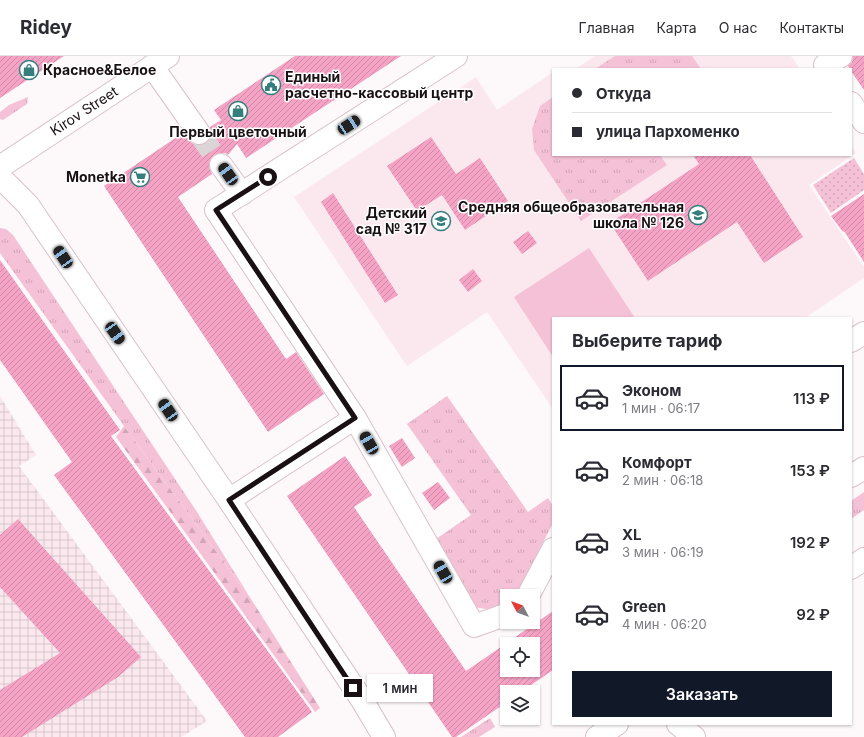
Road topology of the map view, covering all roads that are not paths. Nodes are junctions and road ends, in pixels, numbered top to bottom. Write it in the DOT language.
graph roads {
  1 [pos="456,56"];
  2 [pos="160,61"];
  3 [pos="852,104"];
  4 [pos="864,122"];
  5 [pos="199,133"];
  6 [pos="221,165"];
  7 [pos="0,167"];
  8 [pos="0,177"];
  9 [pos="242,194"];
  10 [pos="864,333"];
  11 [pos="852,340"];
  12 [pos="355,418"];
  13 [pos="864,468"];
  14 [pos="852,475"];
  15 [pos="229,500"];
  16 [pos="552,551"];
  17 [pos="864,559"];
  18 [pos="852,567"];
  19 [pos="532,589"];
  20 [pos="500,617"];
  21 [pos="615,725"];
  22 [pos="679,725"];
  23 [pos="384,737"];
  24 [pos="597,737"];
  25 [pos="694,737"];
  1 -- 9 [label="street"];
  2 -- 5 [label="street"];
  2 -- 7 [label="street, Kirov Street"];
  3 -- 4 [label="street"];
  6 -- 9 [label="street"];
  8 -- 15 [label="street"];
  9 -- 12 [label="street"];
  10 -- 11 [label="street"];
  12 -- 15 [label="street"];
  12 -- 20 [label="street"];
  13 -- 14 [label="street"];
  15 -- 23 [label="street"];
  16 -- 19 [label="street"];
  17 -- 18 [label="street"];
  21 -- 24 [label="street"];
  22 -- 25 [label="street"];
}
